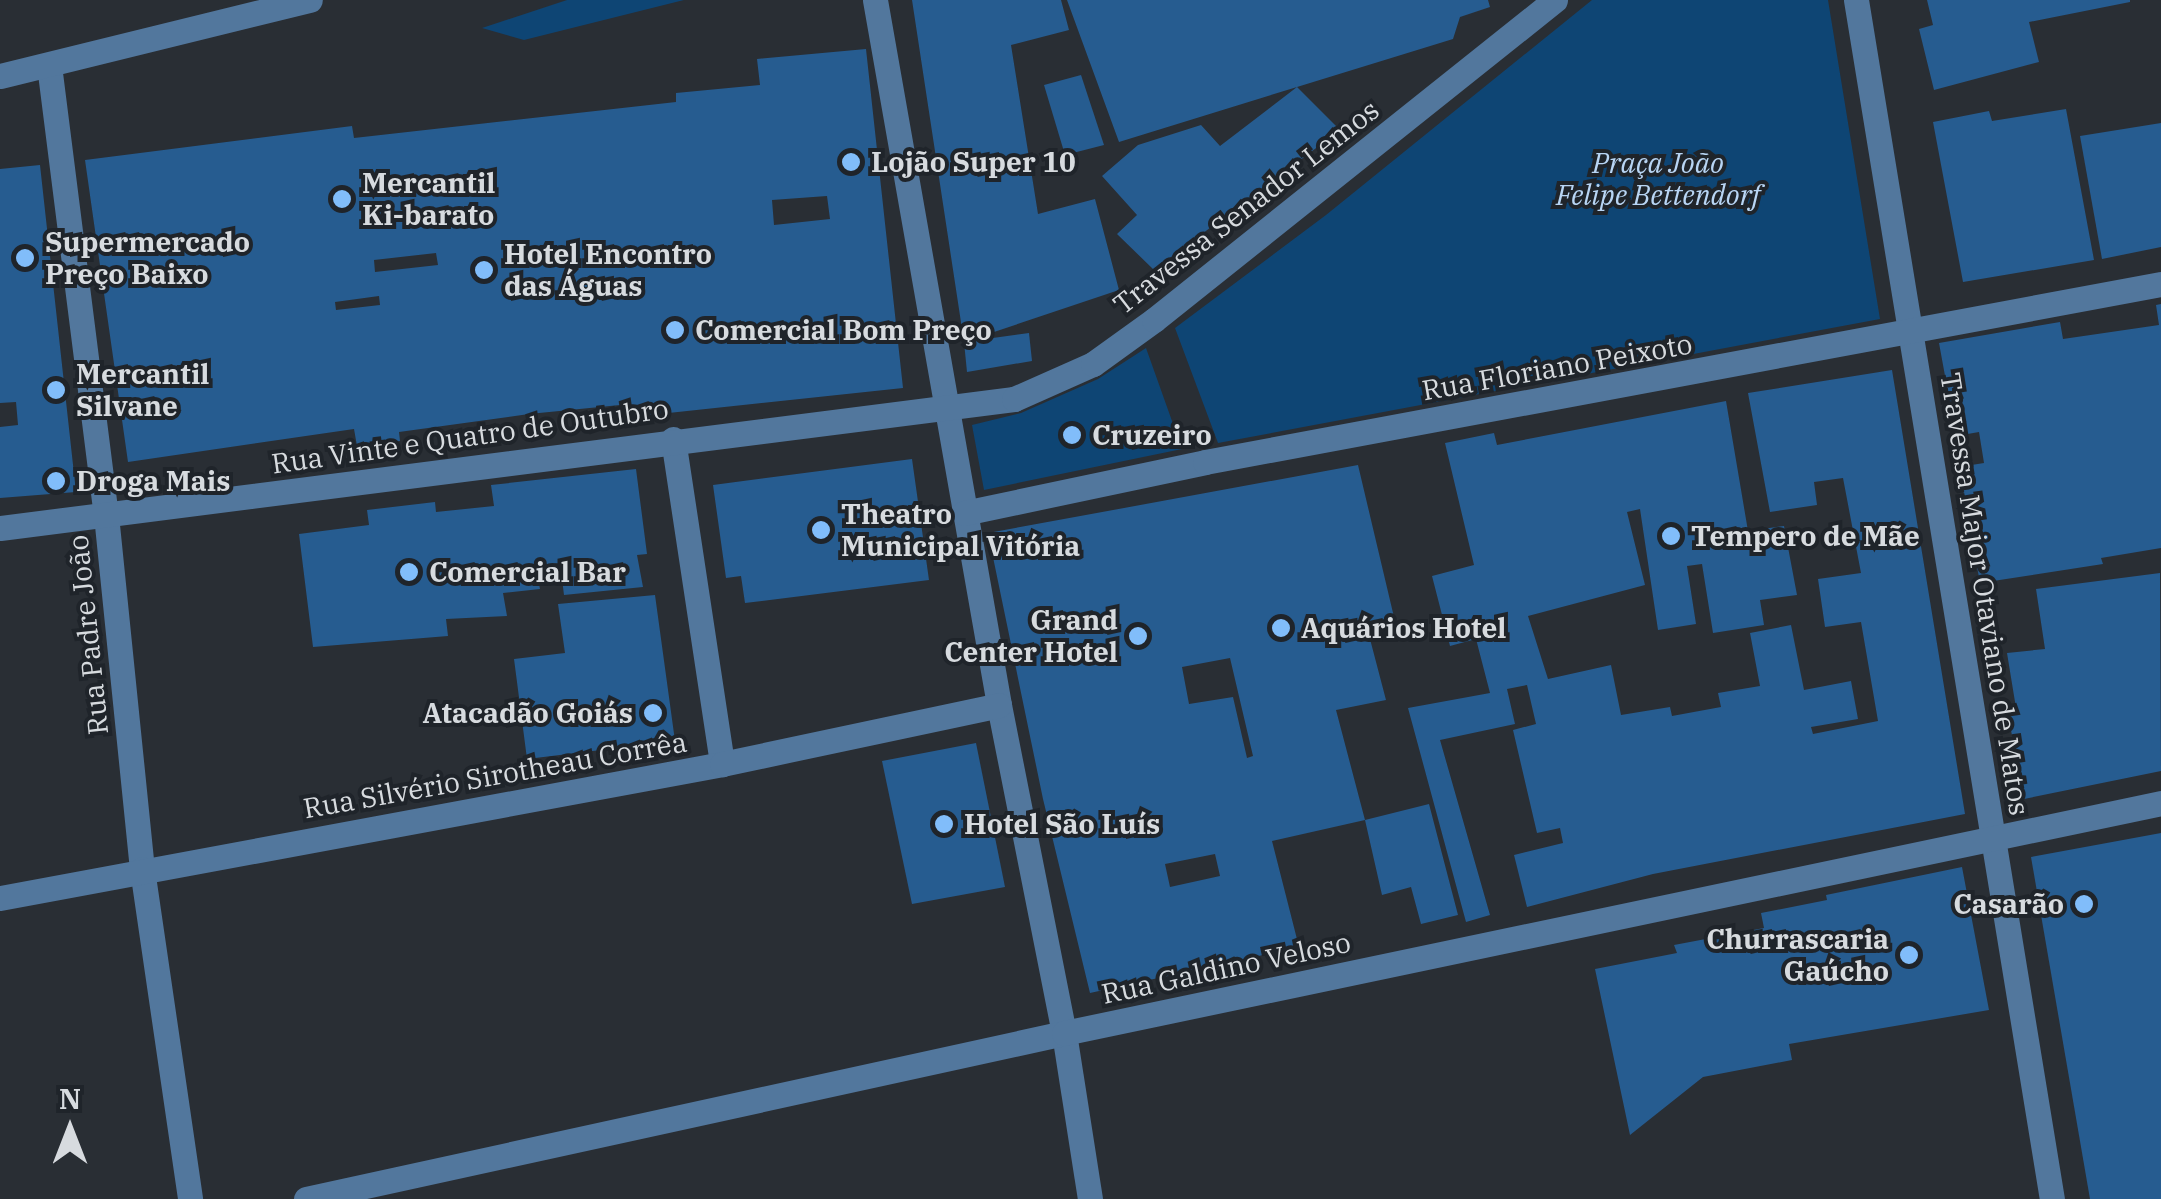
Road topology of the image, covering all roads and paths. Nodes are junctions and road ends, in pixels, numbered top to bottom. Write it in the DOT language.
graph roads {
  1 [pos="310,0"];
  2 [pos="875,0"];
  3 [pos="1555,0"];
  4 [pos="1856,0"];
  5 [pos="49,64"];
  6 [pos="0,76"];
  7 [pos="2161,284"];
  8 [pos="1912,334"];
  9 [pos="947,407"];
  10 [pos="673,439"];
  11 [pos="964,514"];
  12 [pos="106,515"];
  13 [pos="0,528"];
  14 [pos="1000,705"];
  15 [pos="722,764"];
  16 [pos="2161,803"];
  17 [pos="1994,836"];
  18 [pos="142,869"];
  19 [pos="0,898"];
  20 [pos="1064,1032"];
  21 [pos="190,1199"];
  22 [pos="306,1199"];
  23 [pos="1090,1199"];
  24 [pos="2052,1199"];
  1 -- 5 [label="street"];
  2 -- 9 [label="street"];
  3 -- 9 [label="street, Travessa Senador Lemos"];
  4 -- 8 [label="street, Travessa Major Otaviano de Matos"];
  5 -- 6 [label="street"];
  5 -- 12 [label="street, Rua Padre João"];
  7 -- 8 [label="street, Rua Floriano Peixoto"];
  8 -- 11 [label="street, Rua Floriano Peixoto"];
  8 -- 17 [label="street, Travessa Major Otaviano de Matos"];
  9 -- 10 [label="street, Rua Vinte e Quatro de Outubro"];
  9 -- 11 [label="street"];
  10 -- 12 [label="street, Rua Vinte e Quatro de Outubro"];
  10 -- 15 [label="street"];
  11 -- 14 [label="street"];
  12 -- 13 [label="street, Rua Vinte e Quatro de Outubro"];
  12 -- 18 [label="street, Rua Padre João"];
  14 -- 15 [label="street, Rua Silvério Sirotheau Corrêa"];
  14 -- 20 [label="street"];
  15 -- 18 [label="street, Rua Silvério Sirotheau Corrêa"];
  16 -- 17 [label="street, Rua Galdino Veloso"];
  17 -- 20 [label="street, Rua Galdino Veloso"];
  17 -- 24 [label="street, Travessa Major Otaviano de Matos"];
  18 -- 19 [label="street, Rua Silvério Sirotheau Corrêa"];
  18 -- 21 [label="street, Rua Padre João"];
  20 -- 22 [label="street, Rua Galdino Veloso"];
  20 -- 23 [label="street"];
}
